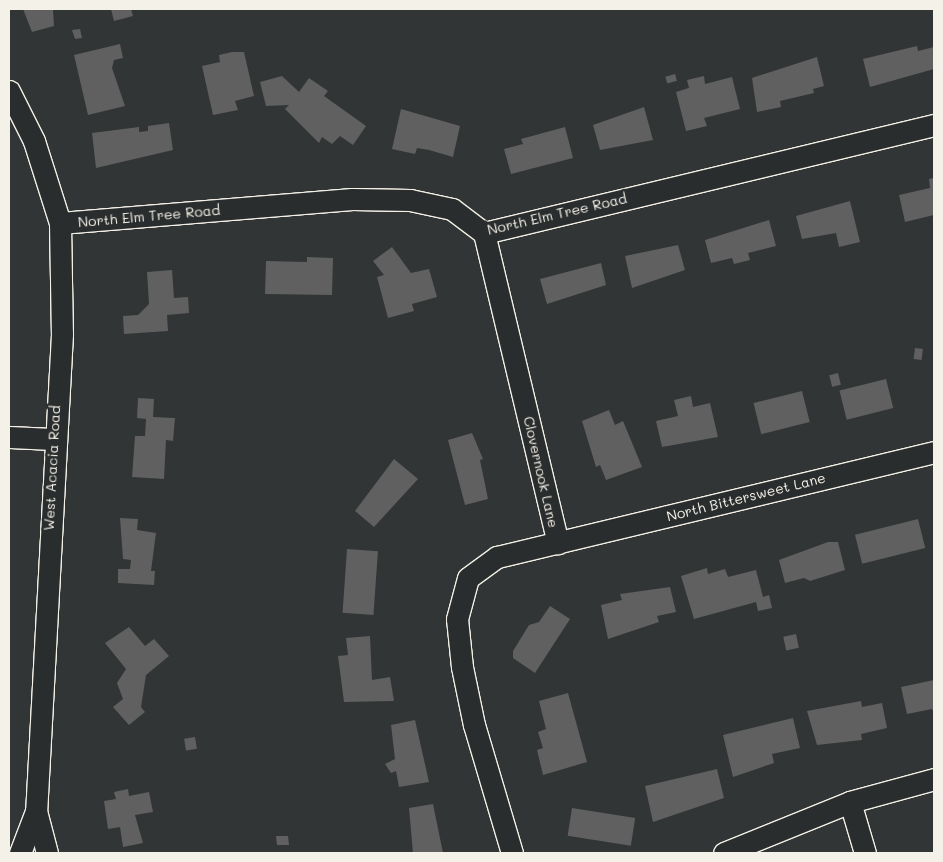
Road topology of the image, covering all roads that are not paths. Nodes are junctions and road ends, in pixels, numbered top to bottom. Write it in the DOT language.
graph roads {
  1 [pos="9,91"];
  2 [pos="934,124"];
  3 [pos="60,223"];
  4 [pos="484,233"];
  5 [pos="9,437"];
  6 [pos="53,439"];
  7 [pos="934,452"];
  8 [pos="558,543"];
  9 [pos="934,779"];
  10 [pos="850,802"];
  11 [pos="36,812"];
  12 [pos="20,853"];
  13 [pos="47,853"];
  14 [pos="512,853"];
  15 [pos="724,853"];
  16 [pos="865,853"];
  1 -- 3 [label="street, West Acacia Road"];
  2 -- 4 [label="street, North Elm Tree Road"];
  3 -- 4 [label="street, North Elm Tree Road"];
  3 -- 6 [label="street, West Acacia Road"];
  4 -- 8 [label="street, Clovernook Lane"];
  5 -- 6 [label="street"];
  6 -- 11 [label="street, West Acacia Road"];
  7 -- 8 [label="street, North Bittersweet Lane"];
  8 -- 14 [label="street, Clovernook Lane"];
  9 -- 10 [label="street"];
  10 -- 15 [label="street"];
  10 -- 16 [label="street"];
  11 -- 12 [label="street"];
  11 -- 13 [label="street, West Acacia Road"];
}
